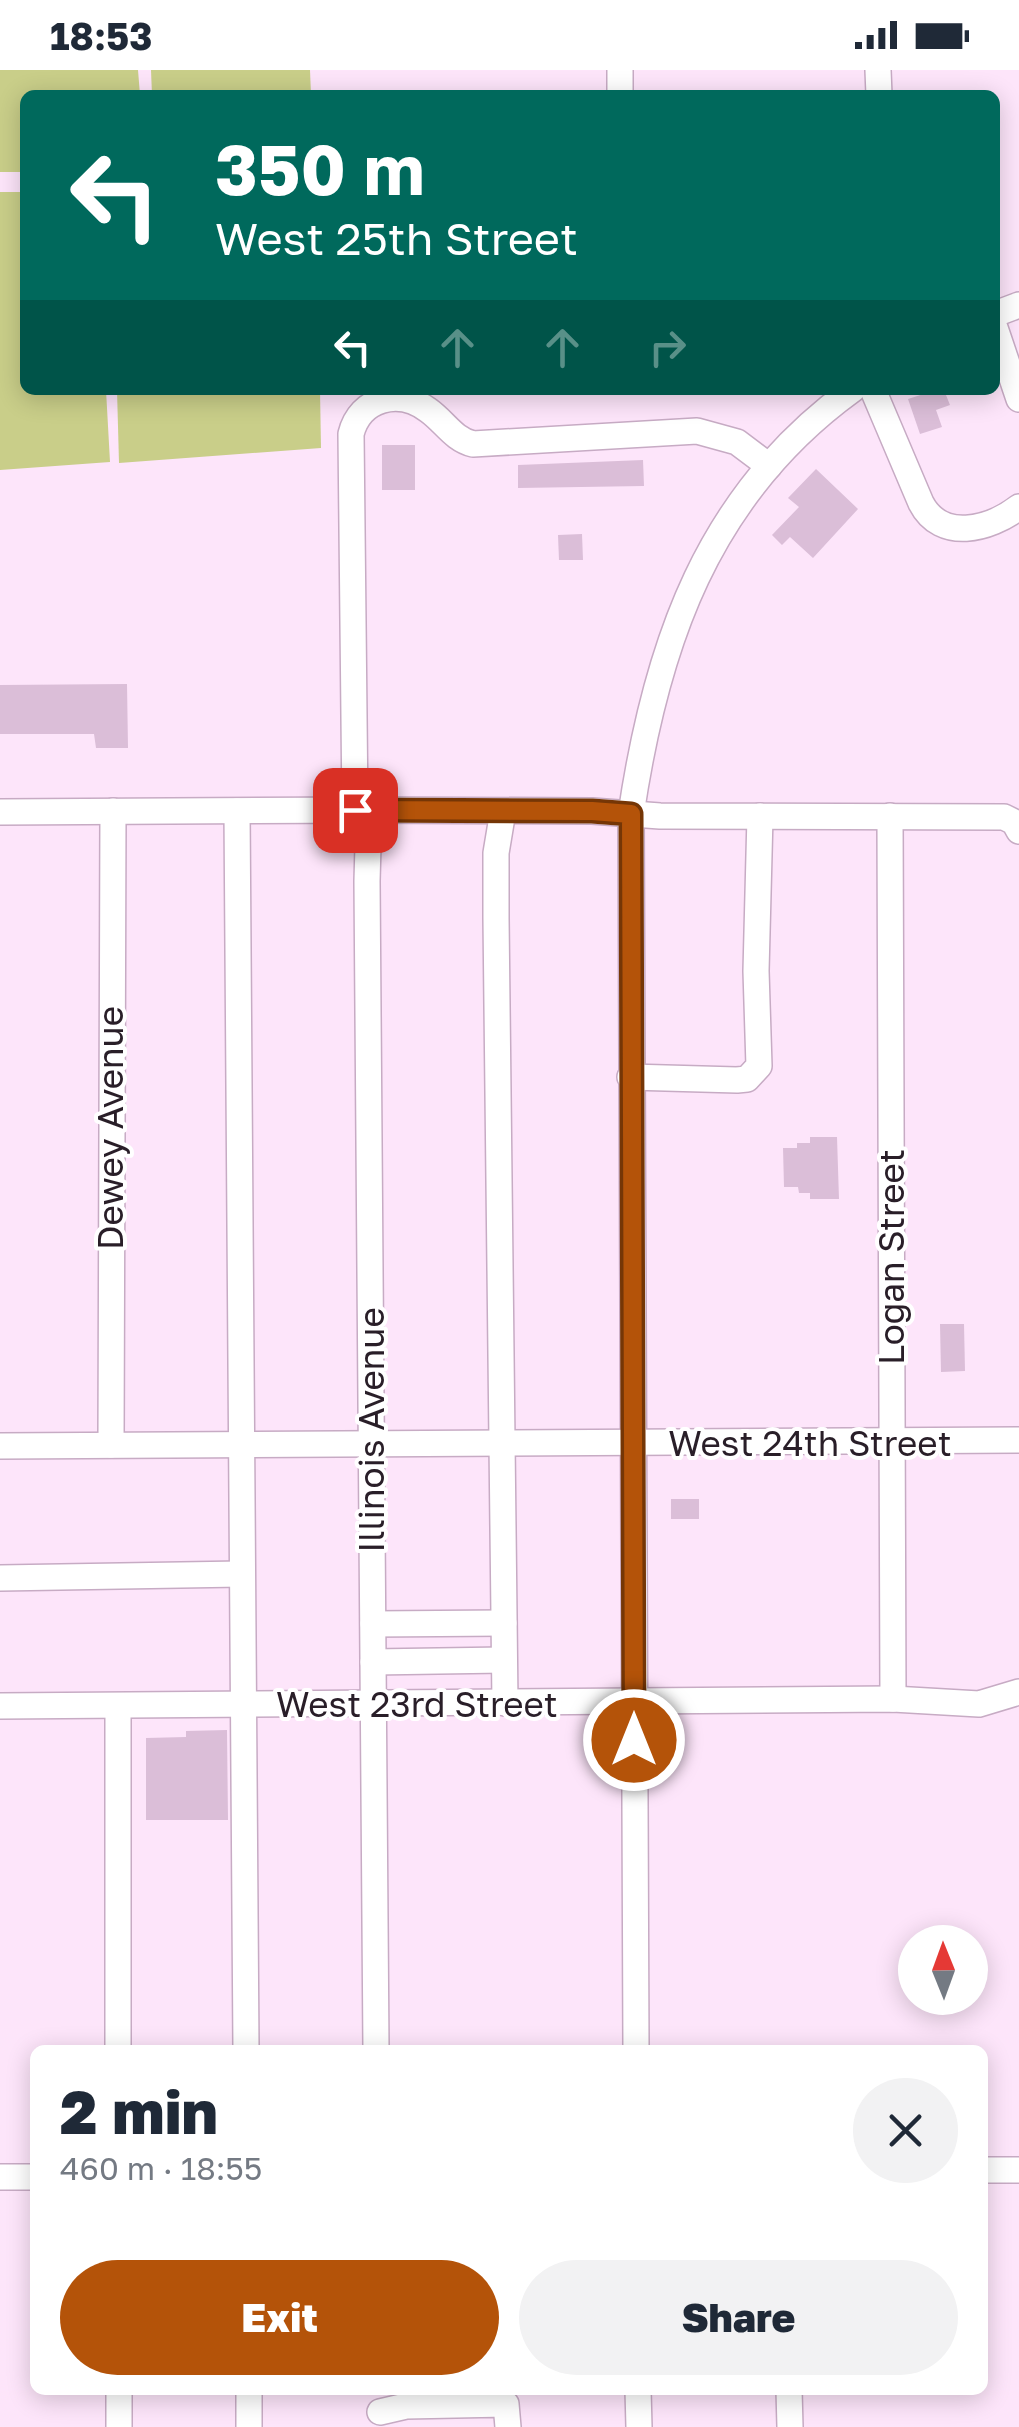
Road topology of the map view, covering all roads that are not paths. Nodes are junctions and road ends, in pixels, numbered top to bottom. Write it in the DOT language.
graph roads {
  1 [pos="1000,343"];
  2 [pos="846,395"];
  3 [pos="875,395"];
  4 [pos="1019,398"];
  5 [pos="769,466"];
  6 [pos="1019,507"];
  7 [pos="362,810"];
  8 [pos="113,811"];
  9 [pos="236,811"];
  10 [pos="503,811"];
  11 [pos="0,812"];
  12 [pos="631,814"];
  13 [pos="760,816"];
  14 [pos="890,816"];
  15 [pos="1014,821"];
  16 [pos="630,1077"];
  17 [pos="1019,1440"];
  18 [pos="502,1444"];
  19 [pos="632,1444"];
  20 [pos="892,1444"];
  21 [pos="111,1445"];
  22 [pos="240,1445"];
  23 [pos="372,1445"];
  24 [pos="0,1446"];
  25 [pos="241,1574"];
  26 [pos="0,1578"];
  27 [pos="504,1623"];
  28 [pos="373,1624"];
  29 [pos="504,1660"];
  30 [pos="374,1662"];
  31 [pos="1019,1692"];
  32 [pos="893,1699"];
  33 [pos="634,1702"];
  34 [pos="505,1703"];
  35 [pos="374,1704"];
  36 [pos="242,1705"];
  37 [pos="0,1706"];
  38 [pos="118,1706"];
  39 [pos="118,2045"];
  40 [pos="246,2045"];
  41 [pos="376,2045"];
  42 [pos="636,2045"];
  43 [pos="988,2170"];
  44 [pos="1019,2170"];
  45 [pos="0,2178"];
  46 [pos="30,2178"];
  47 [pos="118,2395"];
  48 [pos="249,2395"];
  49 [pos="638,2395"];
  50 [pos="788,2395"];
  51 [pos="509,2409"];
  52 [pos="380,2410"];
  53 [pos="119,2427"];
  54 [pos="249,2427"];
  55 [pos="639,2427"];
  56 [pos="790,2427"];
  1 -- 4 [label="street"];
  2 -- 5 [label="street"];
  3 -- 6 [label="street"];
  5 -- 7 [label="street, Illinois Avenue"];
  5 -- 12 [label="street"];
  7 -- 9 [label="street"];
  7 -- 10 [label="street"];
  7 -- 23 [label="street, Illinois Avenue"];
  8 -- 9 [label="street"];
  8 -- 11 [label="street"];
  8 -- 21 [label="street, Dewey Avenue"];
  9 -- 22 [label="street"];
  10 -- 12 [label="street"];
  10 -- 18 [label="street"];
  12 -- 13 [label="street"];
  12 -- 16 [label="street"];
  13 -- 14 [label="street"];
  13 -- 16 [label="street"];
  14 -- 15 [label="street"];
  14 -- 20 [label="street, Logan Street"];
  16 -- 19 [label="street"];
  17 -- 20 [label="street, West 24th Street"];
  18 -- 19 [label="street, West 24th Street"];
  18 -- 23 [label="street, West 24th Street"];
  18 -- 27 [label="street"];
  19 -- 20 [label="street, West 24th Street"];
  19 -- 33 [label="street"];
  20 -- 32 [label="street, Logan Street"];
  21 -- 22 [label="street, West 24th Street"];
  21 -- 24 [label="street, West 24th Street"];
  22 -- 23 [label="street, West 24th Street"];
  22 -- 25 [label="street"];
  23 -- 28 [label="street, Illinois Avenue"];
  25 -- 26 [label="street"];
  25 -- 36 [label="street"];
  27 -- 28 [label="street"];
  27 -- 29 [label="street"];
  28 -- 30 [label="street, Illinois Avenue"];
  29 -- 30 [label="street"];
  29 -- 34 [label="street"];
  30 -- 35 [label="street, Illinois Avenue"];
  31 -- 32 [label="street, West 23rd Street"];
  32 -- 33 [label="street, West 23rd Street"];
  33 -- 34 [label="street, West 23rd Street"];
  33 -- 42 [label="street"];
  34 -- 35 [label="street, West 23rd Street"];
  35 -- 36 [label="street, West 23rd Street"];
  35 -- 41 [label="street, Illinois Avenue"];
  36 -- 38 [label="street, West 23rd Street"];
  36 -- 40 [label="street"];
  37 -- 38 [label="street, West 23rd Street"];
  38 -- 39 [label="street"];
  43 -- 44 [label="street"];
  45 -- 46 [label="street"];
  47 -- 53 [label="street"];
  48 -- 54 [label="street"];
  49 -- 55 [label="street"];
  50 -- 56 [label="street"];
  51 -- 52 [label="street"];
}
